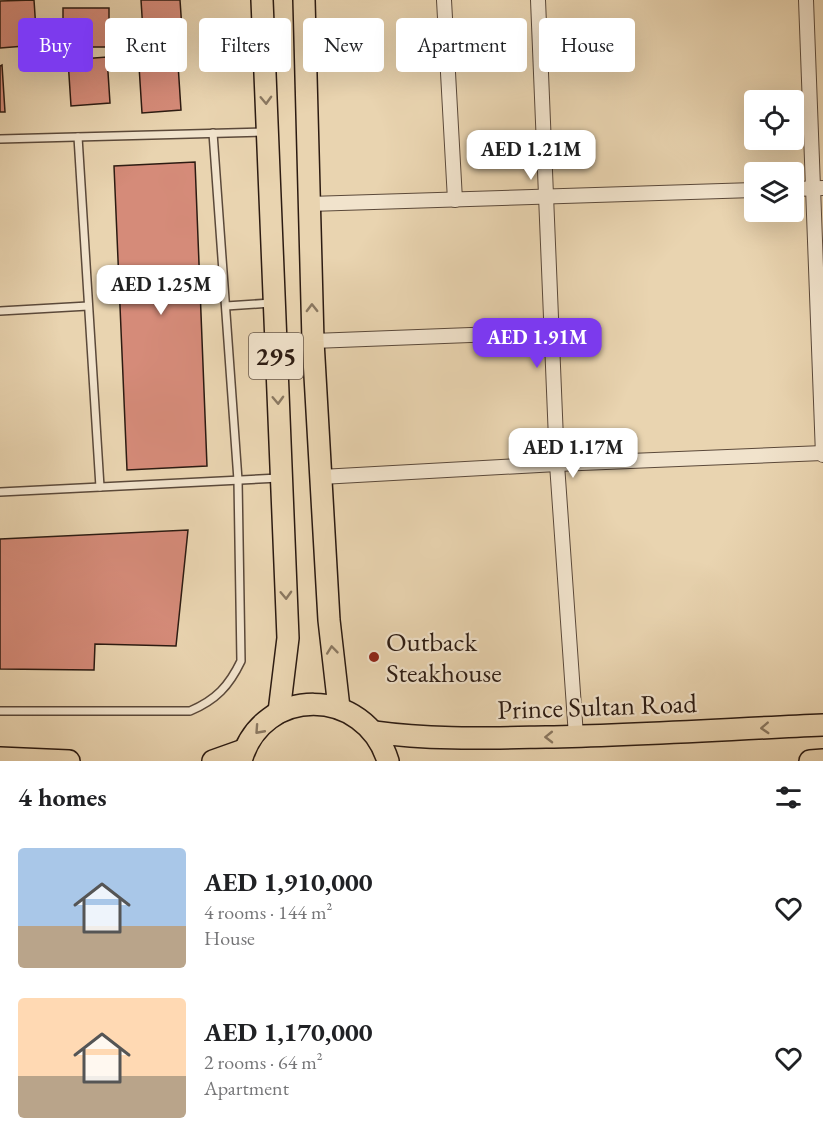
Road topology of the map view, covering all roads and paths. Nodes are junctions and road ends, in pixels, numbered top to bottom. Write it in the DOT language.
graph roads {
  1 [pos="262,0"];
  2 [pos="304,0"];
  3 [pos="444,0"];
  4 [pos="538,0"];
  5 [pos="806,0"];
  6 [pos="267,132"];
  7 [pos="213,133"];
  8 [pos="78,137"];
  9 [pos="0,139"];
  10 [pos="818,188"];
  11 [pos="744,190"];
  12 [pos="546,196"];
  13 [pos="455,200"];
  14 [pos="309,204"];
  15 [pos="274,303"];
  16 [pos="88,306"];
  17 [pos="226,306"];
  18 [pos="0,311"];
  19 [pos="552,332"];
  20 [pos="313,341"];
  21 [pos="823,453"];
  22 [pos="557,464"];
  23 [pos="321,477"];
  24 [pos="281,478"];
  25 [pos="238,480"];
  26 [pos="99,487"];
  27 [pos="0,492"];
  28 [pos="339,708"];
  29 [pos="0,711"];
  30 [pos="279,712"];
  31 [pos="823,725"];
  32 [pos="374,732"];
  33 [pos="576,736"];
  34 [pos="242,755"];
  35 [pos="0,758"];
  36 [pos="823,760"];
  37 [pos="69,761"];
  38 [pos="213,761"];
  39 [pos="388,761"];
  40 [pos="810,761"];
  1 -- 6 [label="main road, 295, one-way"];
  2 -- 14 [label="main road, 295"];
  3 -- 13 [label="street"];
  4 -- 12 [label="street"];
  5 -- 10 [label="street"];
  6 -- 7 [label="lane"];
  6 -- 15 [label="main road, 295"];
  7 -- 8 [label="lane"];
  7 -- 17 [label="lane"];
  8 -- 9 [label="lane"];
  8 -- 16 [label="lane"];
  10 -- 21 [label="street"];
  11 -- 12 [label="street"];
  12 -- 13 [label="street"];
  12 -- 19 [label="street"];
  13 -- 14 [label="street"];
  20 -- 14 [label="main road, 295, one-way"];
  15 -- 17 [label="lane"];
  15 -- 24 [label="main road, 295, one-way"];
  16 -- 18 [label="lane"];
  16 -- 26 [label="lane"];
  17 -- 25 [label="lane"];
  19 -- 20 [label="street"];
  19 -- 22 [label="street"];
  20 -- 23 [label="main road, 295"];
  21 -- 22 [label="street"];
  22 -- 23 [label="street"];
  22 -- 33 [label="street"];
  28 -- 23 [label="main road, 295, one-way"];
  24 -- 25 [label="lane"];
  24 -- 30 [label="main road, 295, one-way"];
  25 -- 26 [label="lane"];
  25 -- 29 [label="lane"];
  26 -- 27 [label="lane"];
  28 -- 30 [label="main road"];
  28 -- 32 [label="main road"];
  30 -- 34 [label="main road, one-way"];
  31 -- 33 [label="main road, Prince Sultan Road, one-way"];
  33 -- 32 [label="main road, Prince Sultan Road, one-way"];
  32 -- 39 [label="main road"];
  34 -- 38 [label="main road"];
  35 -- 37 [label="main road"];
  36 -- 40 [label="main road"];
}
